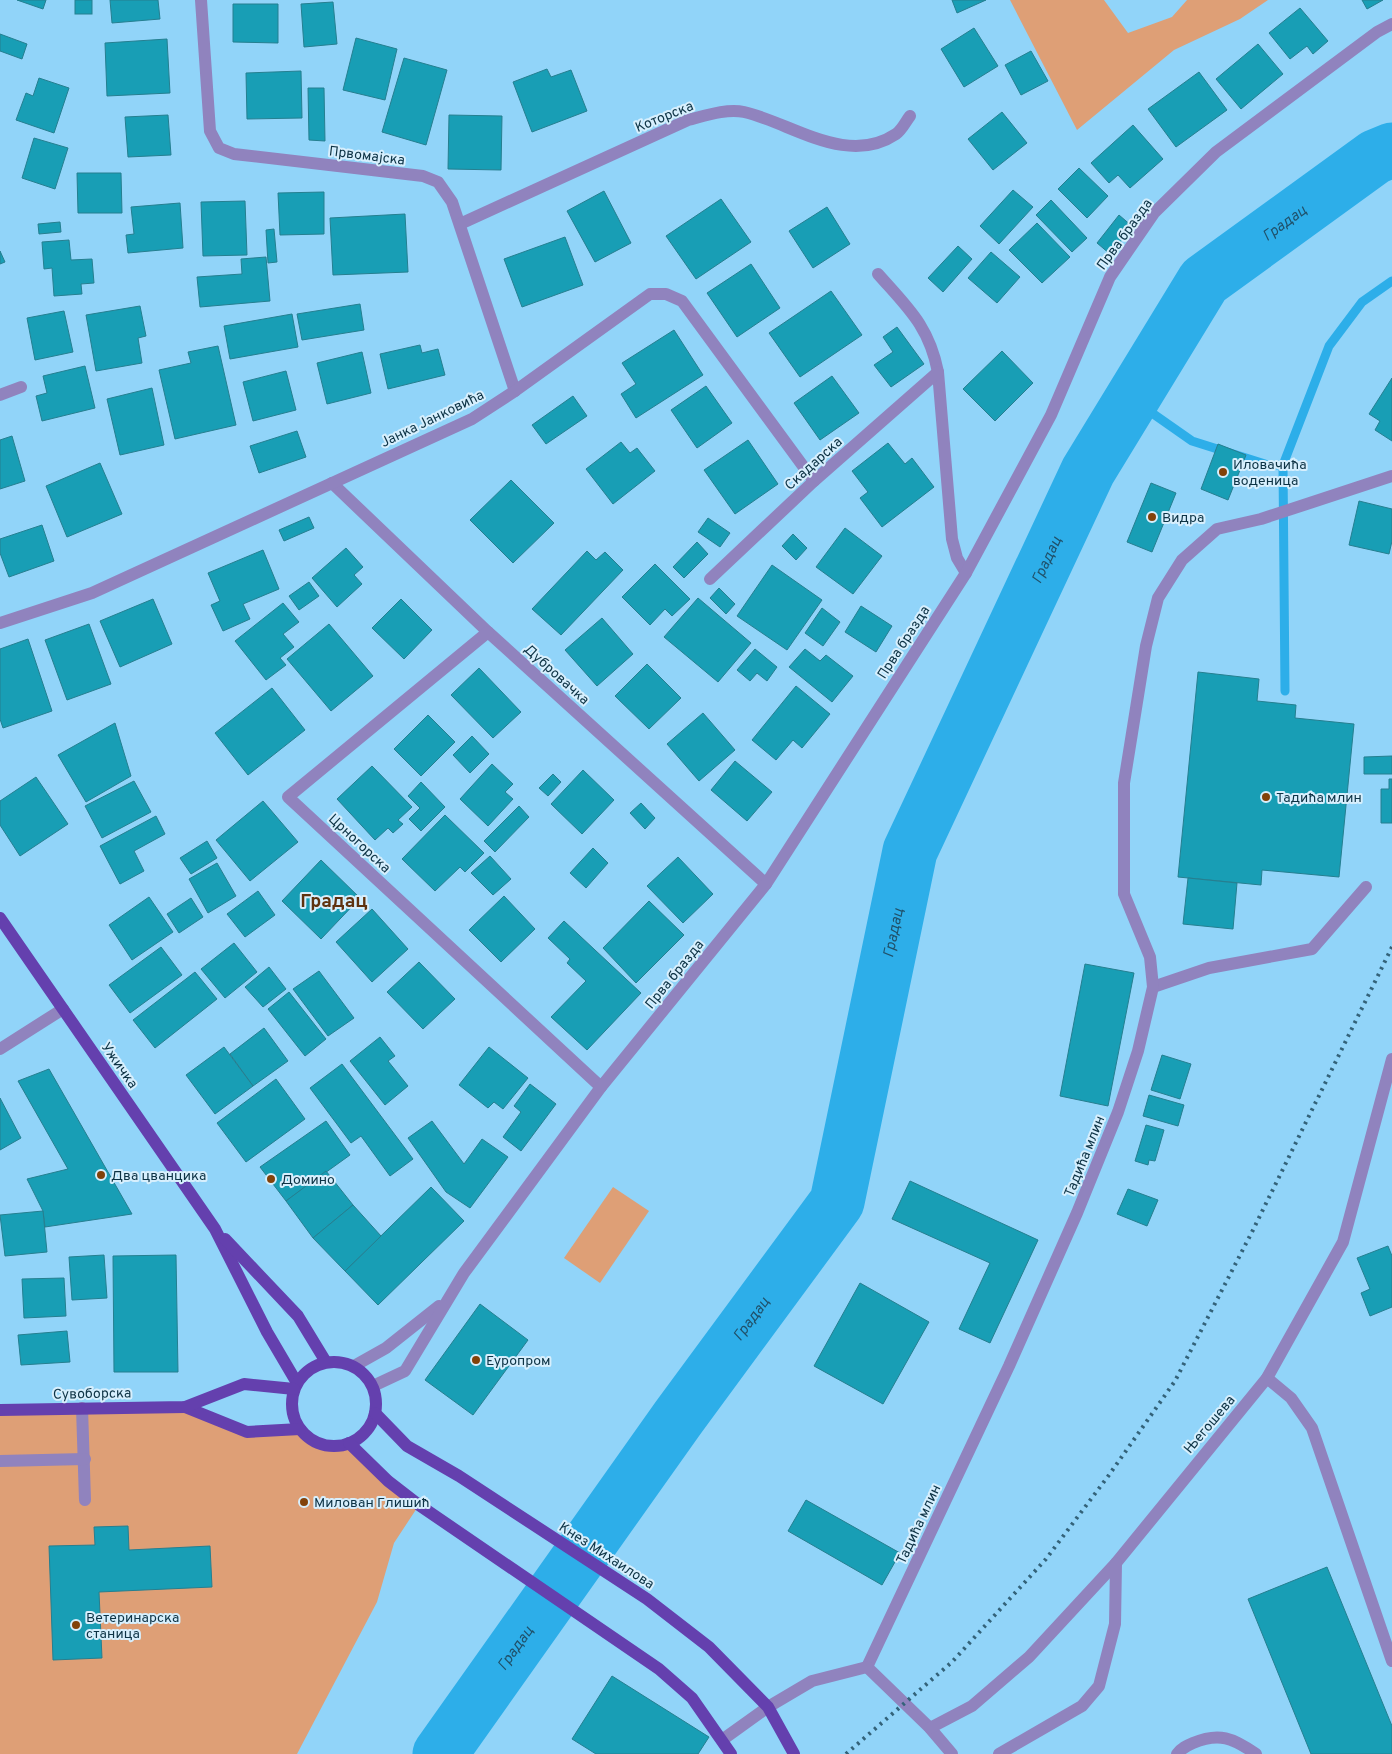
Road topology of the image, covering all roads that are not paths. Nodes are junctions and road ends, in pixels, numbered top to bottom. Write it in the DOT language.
graph roads {
  1 [pos="201,0"];
  2 [pos="1392,24"];
  3 [pos="910,116"];
  4 [pos="460,224"];
  5 [pos="878,274"];
  6 [pos="938,372"];
  7 [pos="21,387"];
  8 [pos="515,391"];
  9 [pos="0,395"];
  10 [pos="1392,476"];
  11 [pos="814,481"];
  12 [pos="332,484"];
  13 [pos="966,573"];
  14 [pos="710,578"];
  15 [pos="0,623"];
  16 [pos="488,632"];
  17 [pos="766,884"];
  18 [pos="1366,887"];
  19 [pos="0,918"];
  20 [pos="1153,987"];
  21 [pos="62,1009"];
  22 [pos="0,1049"];
  23 [pos="1392,1059"];
  24 [pos="601,1087"];
  25 [pos="215,1229"];
  26 [pos="445,1301"];
  27 [pos="326,1362"];
  28 [pos="354,1366"];
  29 [pos="1267,1378"];
  30 [pos="296,1386"];
  31 [pos="373,1386"];
  32 [pos="185,1407"];
  33 [pos="82,1408"];
  34 [pos="0,1410"];
  35 [pos="375,1413"];
  36 [pos="300,1429"];
  37 [pos="349,1443"];
  38 [pos="85,1459"];
  39 [pos="0,1461"];
  40 [pos="85,1500"];
  41 [pos="1116,1563"];
  42 [pos="1392,1661"];
  43 [pos="867,1667"];
  44 [pos="768,1707"];
  45 [pos="930,1728"];
  46 [pos="722,1740"];
  47 [pos="731,1754"];
  48 [pos="794,1754"];
  49 [pos="952,1754"];
  50 [pos="999,1754"];
  51 [pos="1177,1754"];
  52 [pos="1256,1754"];
  1 -- 4 [label="street, Првомајска"];
  2 -- 13 [label="street, Прва бразда"];
  3 -- 4 [label="street, Которска"];
  4 -- 8 [label="street, Првомајска"];
  5 -- 6 [label="street"];
  6 -- 11 [label="street, Скадарска"];
  6 -- 13 [label="street"];
  7 -- 9 [label="street"];
  8 -- 11 [label="street, Јанка Јанковића"];
  8 -- 12 [label="street, Јанка Јанковића"];
  10 -- 20 [label="street, Тадића млин"];
  11 -- 14 [label="street, Скадарска"];
  12 -- 15 [label="street, Јанка Јанковића"];
  12 -- 16 [label="street, Дубровачка"];
  13 -- 17 [label="street, Прва бразда"];
  16 -- 17 [label="street, Дубровачка"];
  16 -- 24 [label="street, Црногорска"];
  17 -- 24 [label="street, Прва бразда"];
  18 -- 20 [label="street"];
  19 -- 21 [label="main road, Ужичка"];
  20 -- 43 [label="street, Тадића млин"];
  21 -- 22 [label="street"];
  21 -- 25 [label="main road, Ужичка"];
  23 -- 29 [label="street, Његошева"];
  24 -- 26 [label="street, Прва бразда"];
  25 -- 27 [label="main road, Ужичка"];
  25 -- 30 [label="main road, Ужичка"];
  26 -- 28 [label="street, Прва бразда"];
  26 -- 31 [label="street, Прва бразда"];
  27 -- 28 [label="main road"];
  27 -- 30 [label="main road"];
  28 -- 31 [label="main road"];
  29 -- 41 [label="street, Његошева"];
  29 -- 42 [label="street"];
  30 -- 32 [label="main road, Сувоборска"];
  30 -- 36 [label="main road"];
  31 -- 35 [label="main road"];
  32 -- 33 [label="main road, Сувоборска"];
  32 -- 36 [label="main road, Сувоборска"];
  33 -- 34 [label="main road, Сувоборска"];
  33 -- 38 [label="street"];
  35 -- 37 [label="main road"];
  35 -- 44 [label="main road, Кнез Михаилова"];
  36 -- 37 [label="main road"];
  37 -- 46 [label="main road"];
  38 -- 39 [label="street"];
  38 -- 40 [label="street"];
  41 -- 45 [label="street, Његошева"];
  41 -- 50 [label="street"];
  43 -- 44 [label="street"];
  43 -- 45 [label="street"];
  44 -- 46 [label="street"];
  44 -- 48 [label="main road, Кнез Михаилова"];
  45 -- 49 [label="street"];
  46 -- 47 [label="main road"];
  51 -- 52 [label="street"];
}
